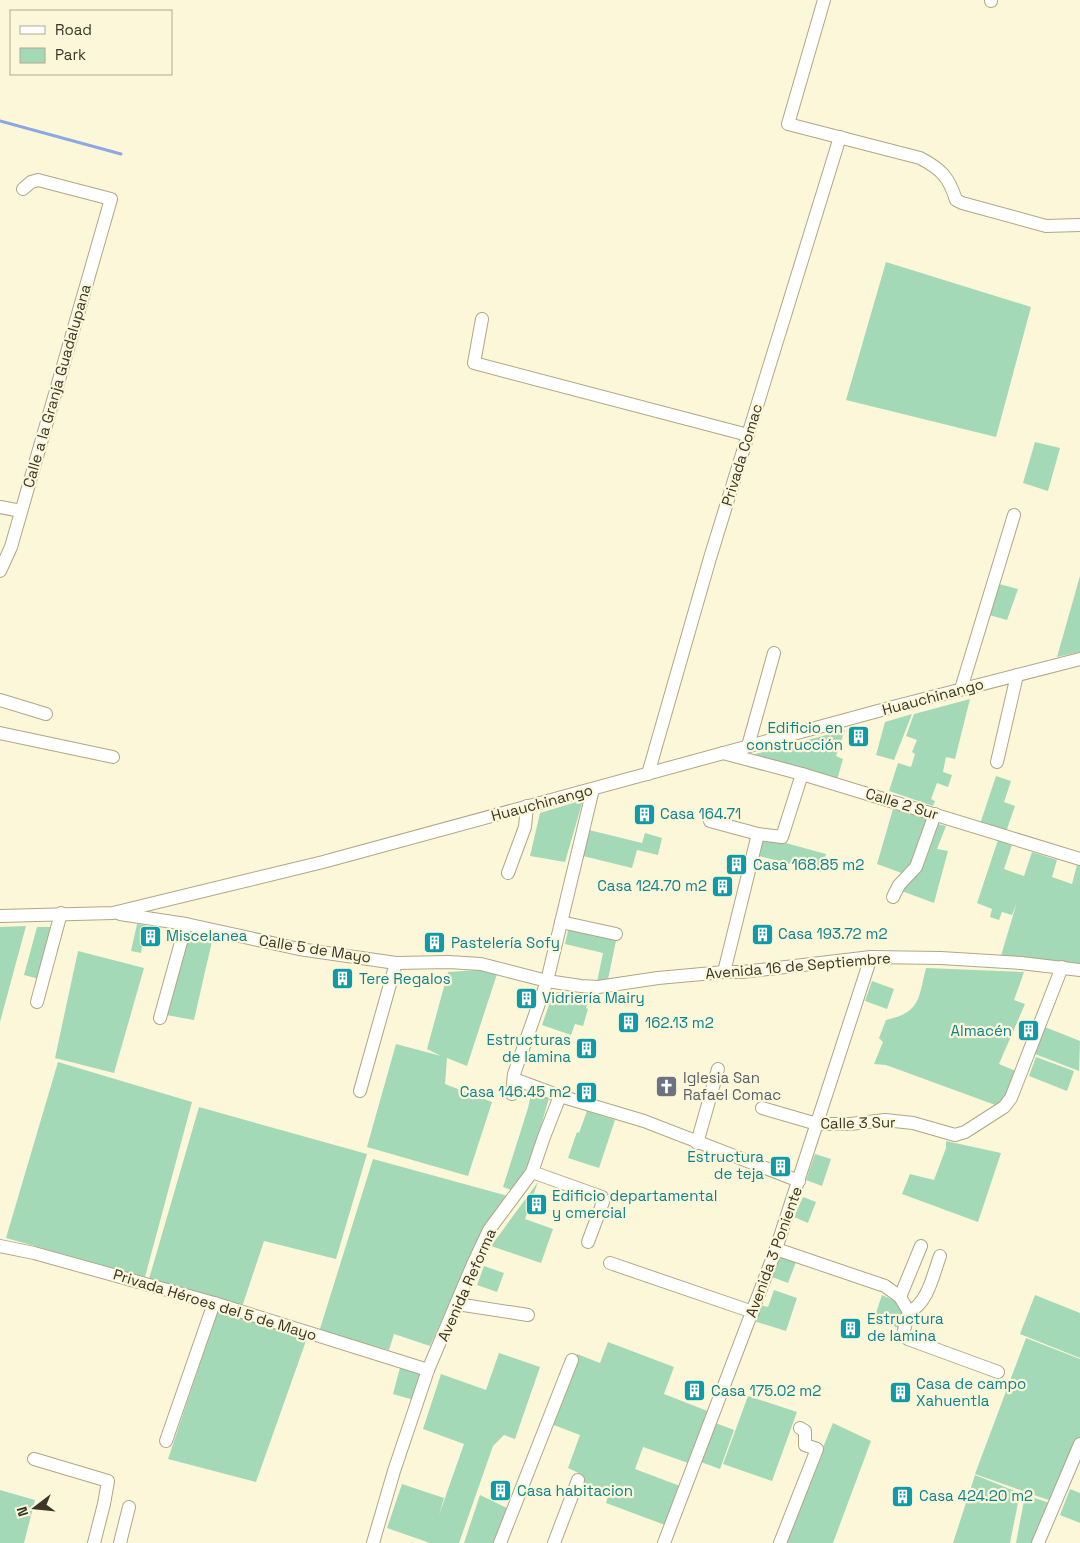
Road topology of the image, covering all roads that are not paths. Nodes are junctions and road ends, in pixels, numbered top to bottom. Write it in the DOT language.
graph roads {
  1 [pos="824,0"];
  2 [pos="840,137"];
  3 [pos="24,189"];
  4 [pos="1080,226"];
  5 [pos="482,320"];
  6 [pos="748,435"];
  7 [pos="0,507"];
  8 [pos="21,512"];
  9 [pos="1014,515"];
  10 [pos="5,545"];
  11 [pos="0,571"];
  12 [pos="774,653"];
  13 [pos="1080,659"];
  14 [pos="1017,675"];
  15 [pos="960,689"];
  16 [pos="0,700"];
  17 [pos="46,714"];
  18 [pos="0,733"];
  19 [pos="748,746"];
  20 [pos="723,753"];
  21 [pos="112,757"];
  22 [pos="997,762"];
  23 [pos="648,774"];
  24 [pos="802,774"];
  25 [pos="593,790"];
  26 [pos="528,806"];
  27 [pos="934,814"];
  28 [pos="710,820"];
  29 [pos="758,834"];
  30 [pos="1080,858"];
  31 [pos="508,873"];
  32 [pos="893,897"];
  33 [pos="61,913"];
  34 [pos="113,913"];
  35 [pos="0,916"];
  36 [pos="561,922"];
  37 [pos="186,924"];
  38 [pos="616,934"];
  39 [pos="871,957"];
  40 [pos="396,962"];
  41 [pos="1062,967"];
  42 [pos="1080,970"];
  43 [pos="724,972"];
  44 [pos="547,981"];
  45 [pos="37,1002"];
  46 [pos="160,1018"];
  47 [pos="718,1069"];
  48 [pos="515,1078"];
  49 [pos="360,1091"];
  50 [pos="512,1094"];
  51 [pos="560,1096"];
  52 [pos="762,1108"];
  53 [pos="817,1124"];
  54 [pos="697,1143"];
  55 [pos="532,1172"];
  56 [pos="799,1182"];
  57 [pos="588,1242"];
  58 [pos="0,1246"];
  59 [pos="921,1246"];
  60 [pos="776,1249"];
  61 [pos="940,1256"];
  62 [pos="610,1263"];
  63 [pos="900,1296"];
  64 [pos="214,1304"];
  65 [pos="457,1304"];
  66 [pos="753,1312"];
  67 [pos="909,1312"];
  68 [pos="528,1314"];
  69 [pos="572,1360"];
  70 [pos="428,1370"];
  71 [pos="998,1372"];
  72 [pos="800,1428"];
  73 [pos="166,1441"];
  74 [pos="1080,1444"];
  75 [pos="34,1459"];
  76 [pos="578,1480"];
  77 [pos="129,1507"];
  78 [pos="94,1543"];
  79 [pos="120,1543"];
  80 [pos="373,1543"];
  81 [pos="500,1543"];
  82 [pos="554,1543"];
  83 [pos="664,1543"];
  84 [pos="780,1543"];
  85 [pos="1038,1543"];
  1 -- 2 [label="street"];
  2 -- 4 [label="street"];
  2 -- 6 [label="street, Privada Comac"];
  3 -- 8 [label="street, Calle a la Granja Guadalupana"];
  5 -- 6 [label="street"];
  6 -- 23 [label="street, Privada Comac"];
  7 -- 8 [label="street"];
  8 -- 10 [label="street, Calle a la Granja Guadalupana"];
  9 -- 15 [label="street"];
  10 -- 11 [label="street, Calle a la Granja Guadalupana"];
  12 -- 19 [label="street"];
  13 -- 14 [label="street, Huauchinango"];
  14 -- 15 [label="street, Huauchinango"];
  14 -- 22 [label="street"];
  15 -- 19 [label="street, Huauchinango"];
  16 -- 17 [label="street"];
  18 -- 21 [label="street"];
  19 -- 20 [label="street, Huauchinango"];
  20 -- 23 [label="street, Huauchinango"];
  20 -- 24 [label="street, Calle 2 Sur"];
  23 -- 25 [label="street, Huauchinango"];
  24 -- 27 [label="street, Calle 2 Sur"];
  24 -- 29 [label="street"];
  25 -- 26 [label="street, Huauchinango"];
  25 -- 36 [label="street"];
  26 -- 31 [label="street"];
  26 -- 34 [label="street, Huauchinango"];
  27 -- 30 [label="street, Calle 2 Sur"];
  27 -- 32 [label="street"];
  28 -- 29 [label="street"];
  29 -- 43 [label="street"];
  33 -- 34 [label="street, Huauchinango"];
  33 -- 35 [label="street, Huauchinango"];
  33 -- 45 [label="street"];
  34 -- 37 [label="street, Calle 5 de Mayo"];
  36 -- 38 [label="street"];
  36 -- 44 [label="street"];
  37 -- 40 [label="street, Calle 5 de Mayo"];
  37 -- 46 [label="street"];
  39 -- 41 [label="street, Avenida 16 de Septiembre"];
  39 -- 43 [label="street, Avenida 16 de Septiembre"];
  39 -- 53 [label="street, Avenida 3 Poniente"];
  40 -- 44 [label="street, Calle 5 de Mayo"];
  40 -- 49 [label="street"];
  41 -- 42 [label="street, Avenida 16 de Septiembre"];
  41 -- 53 [label="street, Calle 3 Sur"];
  43 -- 44 [label="street, Avenida 16 de Septiembre"];
  44 -- 48 [label="street"];
  47 -- 54 [label="street"];
  48 -- 50 [label="street"];
  48 -- 51 [label="street"];
  51 -- 54 [label="street"];
  51 -- 55 [label="street, Avenida Reforma"];
  52 -- 53 [label="street, Calle 3 Sur"];
  53 -- 56 [label="street, Avenida 3 Poniente"];
  54 -- 56 [label="street"];
  55 -- 57 [label="street"];
  55 -- 65 [label="street, Avenida Reforma"];
  56 -- 60 [label="street, Avenida 3 Poniente"];
  58 -- 64 [label="street, Privada Héroes del 5 de Mayo"];
  59 -- 63 [label="street"];
  60 -- 63 [label="street"];
  60 -- 66 [label="street, Avenida 3 Poniente"];
  61 -- 67 [label="street"];
  62 -- 66 [label="street"];
  63 -- 67 [label="street"];
  64 -- 70 [label="street, Privada Héroes del 5 de Mayo"];
  64 -- 73 [label="street"];
  65 -- 68 [label="street"];
  65 -- 70 [label="street, Avenida Reforma"];
  66 -- 83 [label="street, Avenida 3 Poniente"];
  67 -- 71 [label="street"];
  69 -- 81 [label="street"];
  70 -- 80 [label="street, Avenida Reforma"];
  72 -- 84 [label="street"];
  74 -- 85 [label="street"];
  75 -- 78 [label="street"];
  76 -- 82 [label="street"];
  77 -- 79 [label="street"];
}
